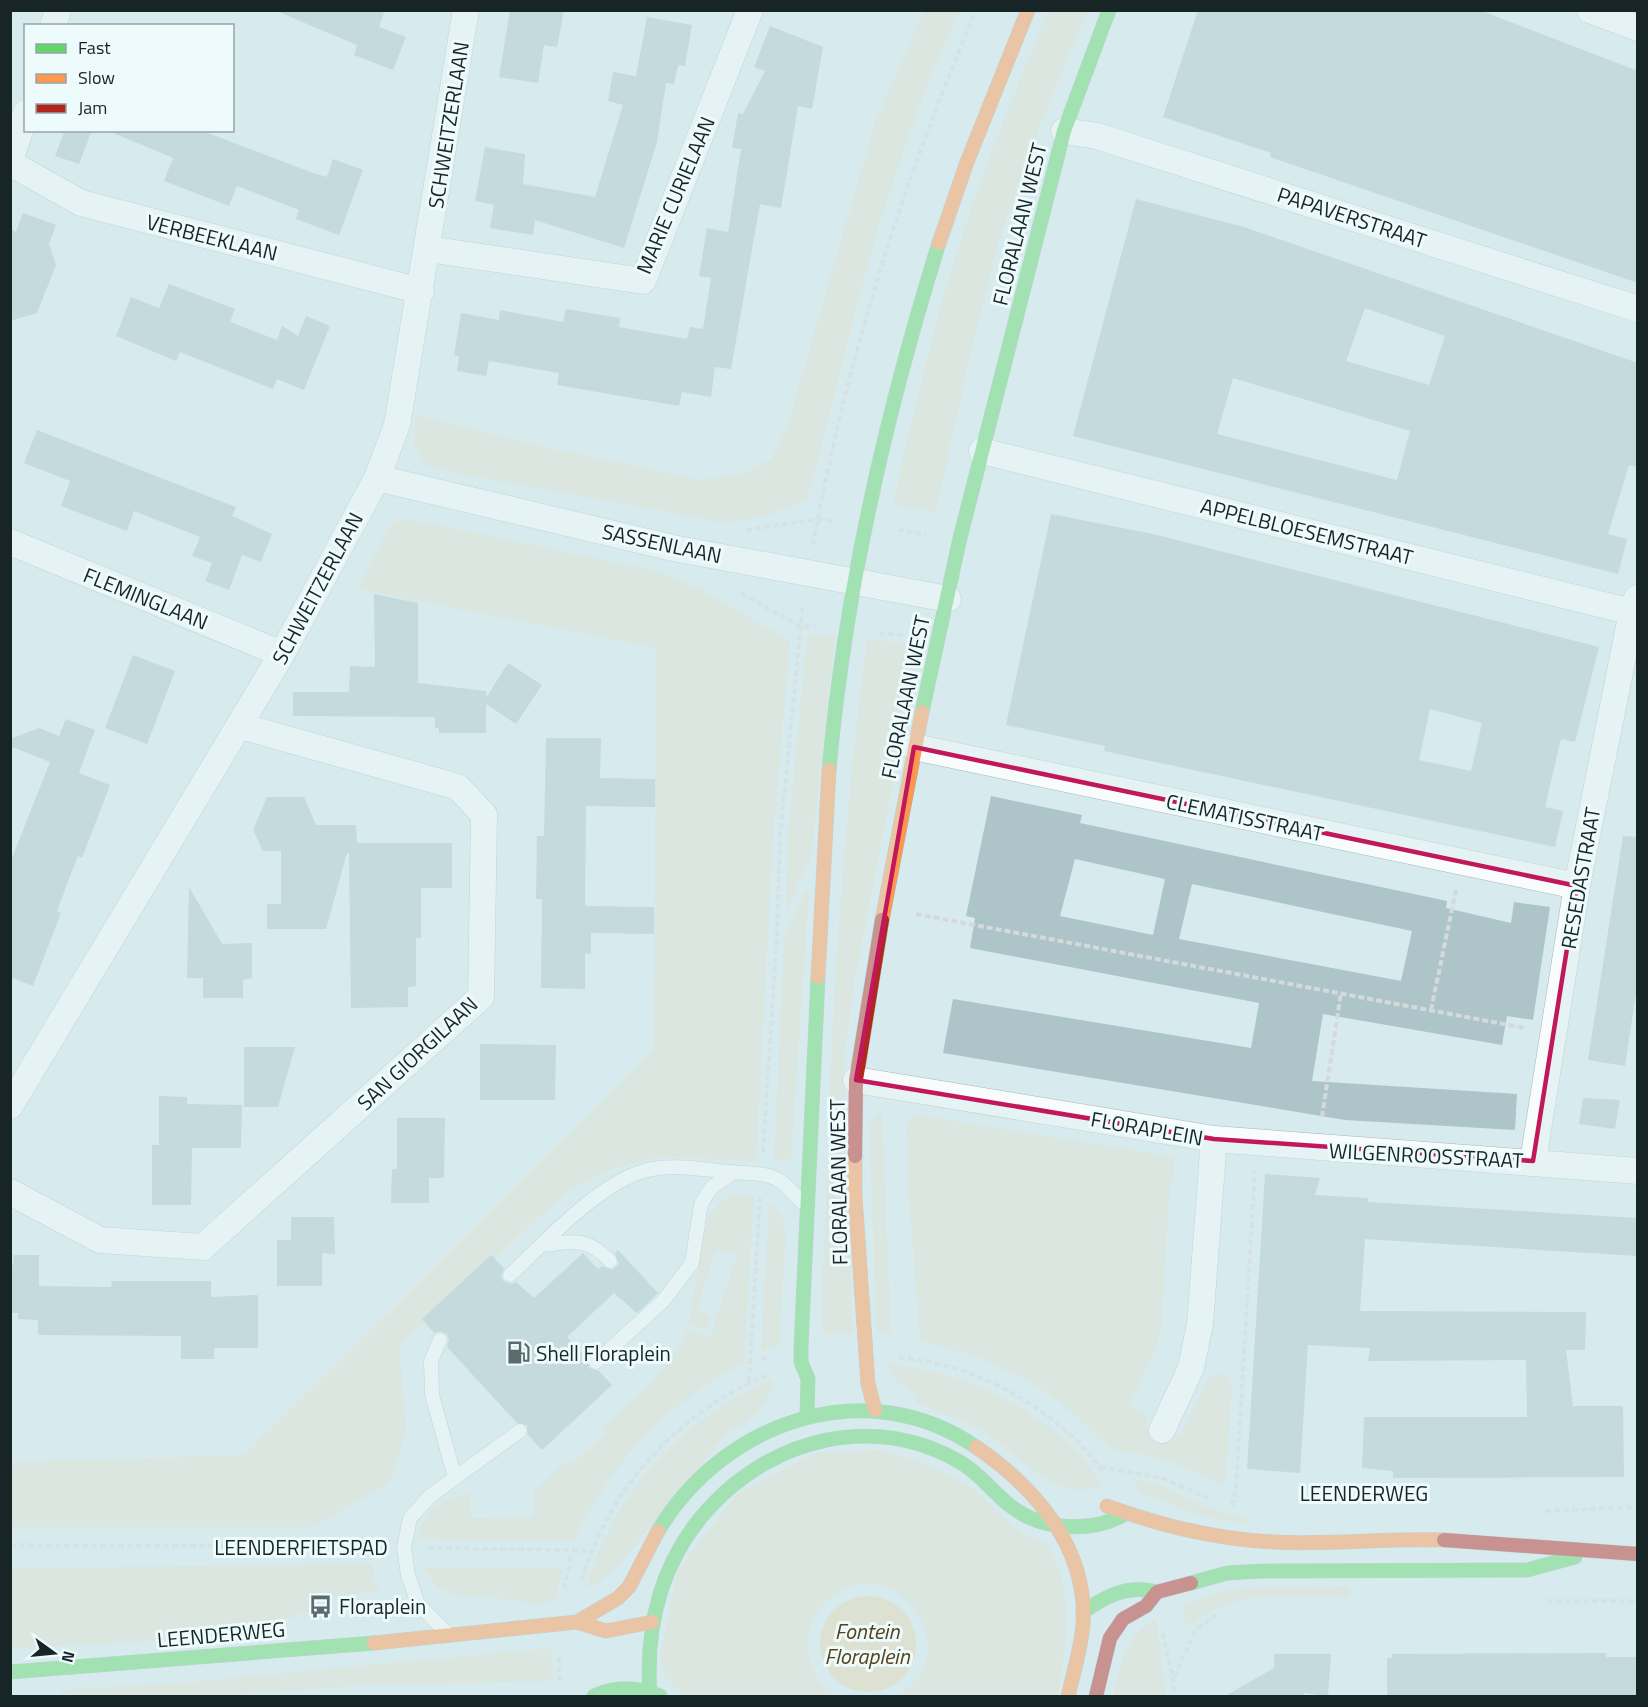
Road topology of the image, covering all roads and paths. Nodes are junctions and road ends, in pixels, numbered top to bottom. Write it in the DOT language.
graph roads {
  1 [pos="466,10"];
  2 [pos="750,10"];
  3 [pos="976,10"];
  4 [pos="1028,10"];
  5 [pos="1109,10"];
  6 [pos="1590,10"];
  7 [pos="1638,28"];
  8 [pos="24,119"];
  9 [pos="1065,131"];
  10 [pos="10,162"];
  11 [pos="428,249"];
  12 [pos="421,291"];
  13 [pos="1638,309"];
  14 [pos="982,451"];
  15 [pos="377,477"];
  16 [pos="10,542"];
  17 [pos="808,571"];
  18 [pos="857,580"];
  19 [pos="948,599"];
  20 [pos="1635,605"];
  21 [pos="282,654"];
  22 [pos="241,726"];
  23 [pos="914,747"];
  24 [pos="1462,862"];
  25 [pos="1576,886"];
  26 [pos="918,902"];
  27 [pos="915,914"];
  28 [pos="913,925"];
  29 [pos="1341,993"];
  30 [pos="1431,1010"];
  31 [pos="1553,1033"];
  32 [pos="856,1080"];
  33 [pos="10,1106"];
  34 [pos="1214,1140"];
  35 [pos="1256,1143"];
  36 [pos="1317,1149"];
  37 [pos="763,1160"];
  38 [pos="1533,1161"];
  39 [pos="1638,1171"];
  40 [pos="733,1172"];
  41 [pos="10,1192"];
  42 [pos="760,1199"];
  43 [pos="807,1206"];
  44 [pos="542,1245"];
  45 [pos="610,1261"];
  46 [pos="510,1275"];
  47 [pos="440,1340"];
  48 [pos="596,1362"];
  49 [pos="801,1362"];
  50 [pos="777,1372"];
  51 [pos="790,1380"];
  52 [pos="749,1382"];
  53 [pos="786,1406"];
  54 [pos="875,1410"];
  55 [pos="807,1416"];
  56 [pos="785,1422"];
  57 [pos="1162,1430"];
  58 [pos="520,1431"];
  59 [pos="807,1443"];
  60 [pos="1100,1467"];
  61 [pos="455,1478"];
  62 [pos="1210,1500"];
  63 [pos="1093,1504"];
  64 [pos="1043,1505"];
  65 [pos="1059,1505"];
  66 [pos="1221,1505"];
  67 [pos="1638,1507"];
  68 [pos="1231,1510"];
  69 [pos="1540,1511"];
  70 [pos="1239,1512"];
  71 [pos="1127,1513"];
  72 [pos="1059,1526"];
  73 [pos="10,1545"];
  74 [pos="404,1548"];
  75 [pos="591,1553"];
  76 [pos="1589,1553"];
  77 [pos="1638,1554"];
  78 [pos="571,1557"];
  79 [pos="582,1582"];
  80 [pos="1156,1592"];
  81 [pos="562,1599"];
  82 [pos="1546,1601"];
  83 [pos="1638,1601"];
  84 [pos="1225,1610"];
  85 [pos="1083,1612"];
  86 [pos="577,1622"];
  87 [pos="652,1622"];
  88 [pos="450,1637"];
  89 [pos="559,1647"];
  90 [pos="10,1672"];
  91 [pos="1174,1678"];
  92 [pos="560,1681"];
  93 [pos="653,1695"];
  94 [pos="594,1696"];
  95 [pos="1068,1696"];
  96 [pos="1096,1696"];
  1 -- 11 [label="street, SCHWEITZERLAAN"];
  2 -- 11 [label="street, MARIE CURIELAAN"];
  3 -- 17 [label="path"];
  4 -- 18 [label="main road, FLORALAAN WEST"];
  5 -- 9 [label="main road, FLORALAAN WEST"];
  6 -- 7 [label="street"];
  8 -- 10 [label="street, VERBEEKLAAN"];
  9 -- 13 [label="street, PAPAVERSTRAAT"];
  9 -- 14 [label="main road, FLORALAAN WEST"];
  10 -- 12 [label="street, VERBEEKLAAN"];
  11 -- 12 [label="street, SCHWEITZERLAAN"];
  12 -- 15 [label="street, SCHWEITZERLAAN"];
  14 -- 19 [label="main road, FLORALAAN WEST"];
  14 -- 20 [label="street, APPELBLOESEMSTRAAT"];
  15 -- 17 [label="street, SASSENLAAN"];
  15 -- 21 [label="street, SCHWEITZERLAAN"];
  16 -- 21 [label="street, FLEMINGLAAN"];
  17 -- 18 [label="street, SASSENLAAN"];
  17 -- 37 [label="path"];
  18 -- 19 [label="street, SASSENLAAN"];
  18 -- 43 [label="main road, FLORALAAN WEST"];
  19 -- 23 [label="main road, FLORALAAN WEST"];
  20 -- 25 [label="street, RESEDASTRAAT"];
  21 -- 22 [label="street, SCHWEITZERLAAN"];
  22 -- 33 [label="street, SCHWEITZERLAAN"];
  22 -- 41 [label="street, SAN GIORGILAAN"];
  23 -- 24 [label="street, CLEMATISSTRAAT"];
  23 -- 32 [label="main road, FLORALAAN WEST"];
  24 -- 25 [label="street, CLEMATISSTRAAT"];
  24 -- 30 [label="path"];
  25 -- 31 [label="street, RESEDASTRAAT"];
  26 -- 27 [label="path"];
  27 -- 28 [label="path"];
  27 -- 29 [label="path"];
  29 -- 30 [label="path"];
  29 -- 36 [label="path"];
  30 -- 31 [label="path"];
  31 -- 38 [label="street, RESEDASTRAAT"];
  32 -- 34 [label="street, FLORAPLEIN"];
  32 -- 54 [label="main road, FLORALAAN WEST"];
  34 -- 35 [label="street, WILGENROOSSTRAAT"];
  34 -- 57 [label="street, FLORAPLEIN"];
  35 -- 36 [label="street, WILGENROOSSTRAAT"];
  35 -- 68 [label="path"];
  36 -- 38 [label="street, WILGENROOSSTRAAT"];
  38 -- 39 [label="street, WILGENROOSSTRAAT"];
  40 -- 43 [label="lane"];
  40 -- 44 [label="lane"];
  40 -- 48 [label="lane"];
  42 -- 52 [label="path"];
  43 -- 49 [label="main road, FLORALAAN WEST"];
  44 -- 45 [label="lane"];
  44 -- 46 [label="lane"];
  47 -- 61 [label="lane"];
  49 -- 51 [label="main road, FLORALAAN WEST"];
  49 -- 55 [label="main road, FLORALAAN WEST"];
  50 -- 52 [label="path"];
  52 -- 75 [label="path"];
  53 -- 56 [label="main road"];
  54 -- 55 [label="main road"];
  54 -- 64 [label="main road"];
  55 -- 56 [label="main road"];
  55 -- 59 [label="main road"];
  56 -- 86 [label="main road, LEENDERWEG"];
  58 -- 61 [label="lane"];
  59 -- 72 [label="main road"];
  59 -- 87 [label="main road"];
  60 -- 62 [label="path"];
  61 -- 74 [label="lane"];
  63 -- 71 [label="main road"];
  64 -- 65 [label="main road"];
  64 -- 72 [label="main road"];
  66 -- 68 [label="path"];
  67 -- 69 [label="path"];
  68 -- 70 [label="path"];
  71 -- 72 [label="main road"];
  71 -- 76 [label="main road"];
  72 -- 85 [label="main road"];
  73 -- 74 [label="path, LEENDERFIETSPAD"];
  74 -- 75 [label="path, LEENDERFIETSPAD"];
  74 -- 88 [label="lane"];
  75 -- 79 [label="path"];
  76 -- 77 [label="main road"];
  76 -- 80 [label="main road"];
  78 -- 81 [label="path"];
  80 -- 85 [label="main road"];
  80 -- 96 [label="main road"];
  82 -- 83 [label="path"];
  84 -- 91 [label="path"];
  85 -- 95 [label="main road"];
  86 -- 87 [label="main road, LEENDERWEG"];
  86 -- 88 [label="main road, LEENDERWEG"];
  87 -- 93 [label="main road"];
  88 -- 90 [label="main road, LEENDERWEG"];
  89 -- 92 [label="path"];
  93 -- 94 [label="main road"];
}
